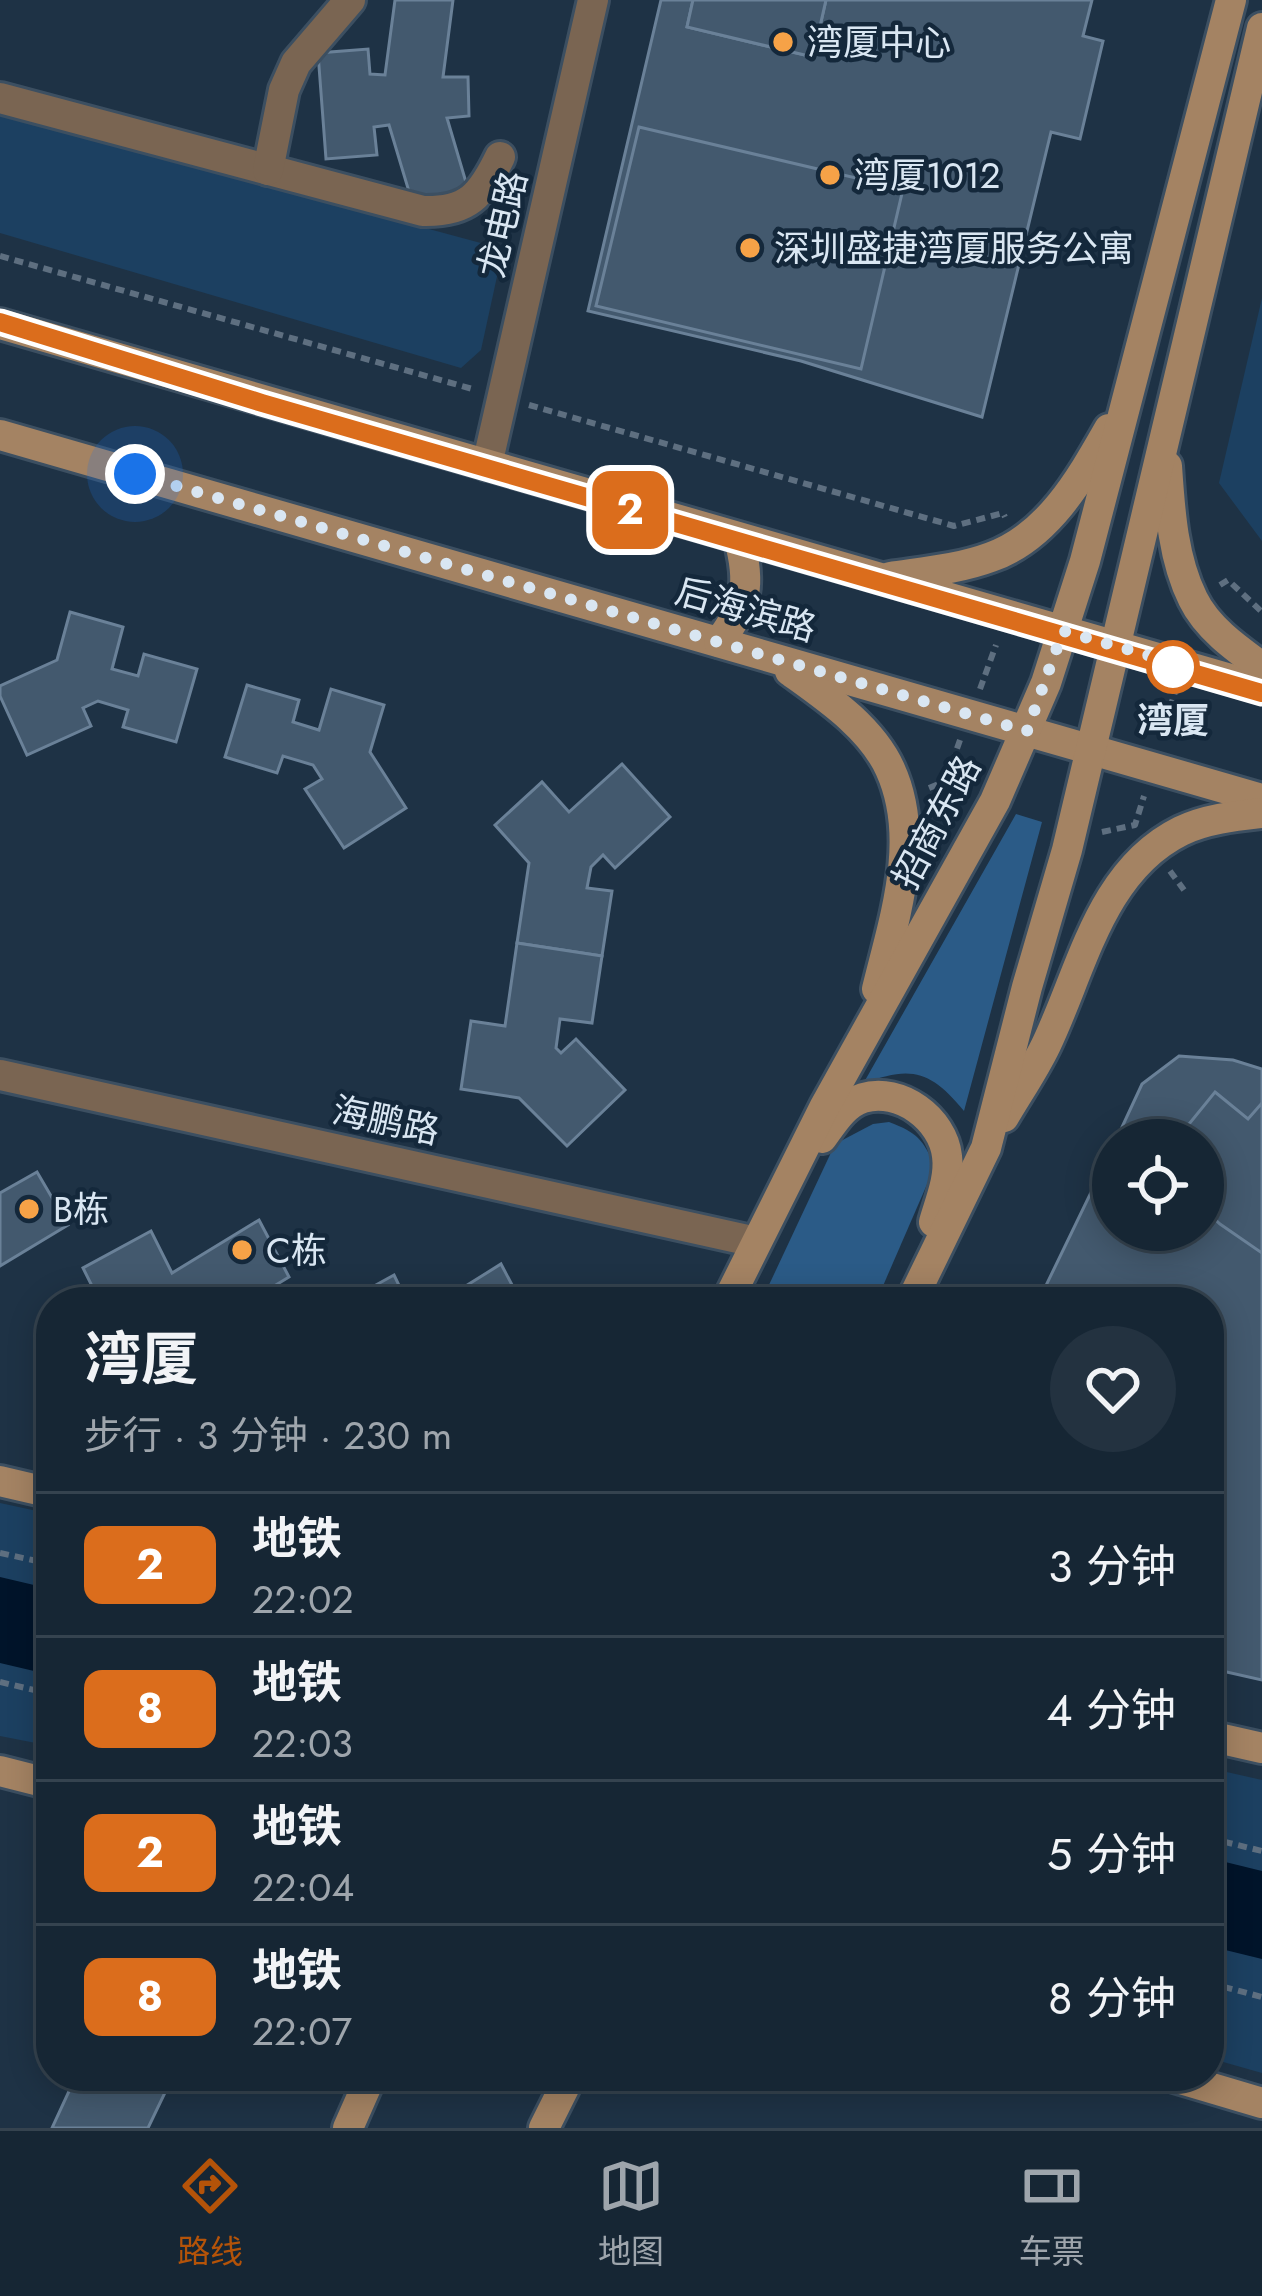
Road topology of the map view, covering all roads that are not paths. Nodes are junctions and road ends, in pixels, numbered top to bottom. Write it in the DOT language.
graph roads {
  1 [pos="350,0"];
  2 [pos="593,0"];
  3 [pos="1231,0"];
  4 [pos="1262,28"];
  5 [pos="0,98"];
  6 [pos="500,157"];
  7 [pos="268,170"];
  8 [pos="0,324"];
  9 [pos="1130,393"];
  10 [pos="0,435"];
  11 [pos="1166,437"];
  12 [pos="487,465"];
  13 [pos="739,539"];
  14 [pos="878,579"];
  15 [pos="1063,631"];
  16 [pos="719,642"];
  17 [pos="1115,646"];
  18 [pos="770,657"];
  19 [pos="1262,667"];
  20 [pos="1262,688"];
  21 [pos="1027,731"];
  22 [pos="1090,749"];
  23 [pos="1262,799"];
  24 [pos="1262,813"];
  25 [pos="869,1024"];
  26 [pos="0,1075"];
  27 [pos="986,1148"];
  28 [pos="779,1198"];
  29 [pos="756,1242"];
  30 [pos="734,1287"];
  31 [pos="915,1287"];
  32 [pos="918,1287"];
  33 [pos="0,1481"];
  34 [pos="36,1489"];
  35 [pos="1224,1739"];
  36 [pos="1262,1748"];
  37 [pos="0,1771"];
  38 [pos="36,1780"];
  39 [pos="365,2091"];
  40 [pos="562,2091"];
  41 [pos="1222,2091"];
  42 [pos="1262,2103"];
  43 [pos="349,2128"];
  44 [pos="544,2128"];
  1 -- 7 [label="street"];
  2 -- 12 [label="street, 龙电路"];
  3 -- 9 [label="main road, 招商东路"];
  4 -- 11 [label="main road"];
  5 -- 7 [label="street"];
  6 -- 7 [label="street"];
  8 -- 12 [label="main road, 后海滨路"];
  9 -- 14 [label="main road"];
  9 -- 15 [label="main road, 招商东路"];
  10 -- 16 [label="main road, 后海滨路"];
  11 -- 17 [label="main road"];
  11 -- 19 [label="main road"];
  12 -- 13 [label="main road, 后海滨路"];
  13 -- 14 [label="main road, 后海滨路"];
  13 -- 16 [label="main road"];
  14 -- 15 [label="main road, 后海滨路"];
  15 -- 17 [label="main road, 后海滨路"];
  15 -- 21 [label="main road, 招商东路"];
  16 -- 18 [label="main road, 后海滨路"];
  17 -- 20 [label="main road, 后海滨路"];
  17 -- 22 [label="main road"];
  18 -- 21 [label="main road, 后海滨路"];
  18 -- 25 [label="main road"];
  21 -- 22 [label="main road, 后海滨路"];
  21 -- 25 [label="main road, 招商东路"];
  22 -- 23 [label="main road, 后海滨路"];
  22 -- 27 [label="main road"];
  24 -- 27 [label="main road"];
  25 -- 28 [label="main road, 招商东路"];
  26 -- 29 [label="street, 海鹏路"];
  27 -- 32 [label="main road"];
  28 -- 29 [label="main road, 招商东路"];
  28 -- 31 [label="main road"];
  29 -- 30 [label="main road, 招商东路"];
  33 -- 34 [label="main road"];
  35 -- 36 [label="main road"];
  37 -- 38 [label="main road"];
  39 -- 43 [label="main road"];
  40 -- 44 [label="main road"];
  41 -- 42 [label="main road"];
}
